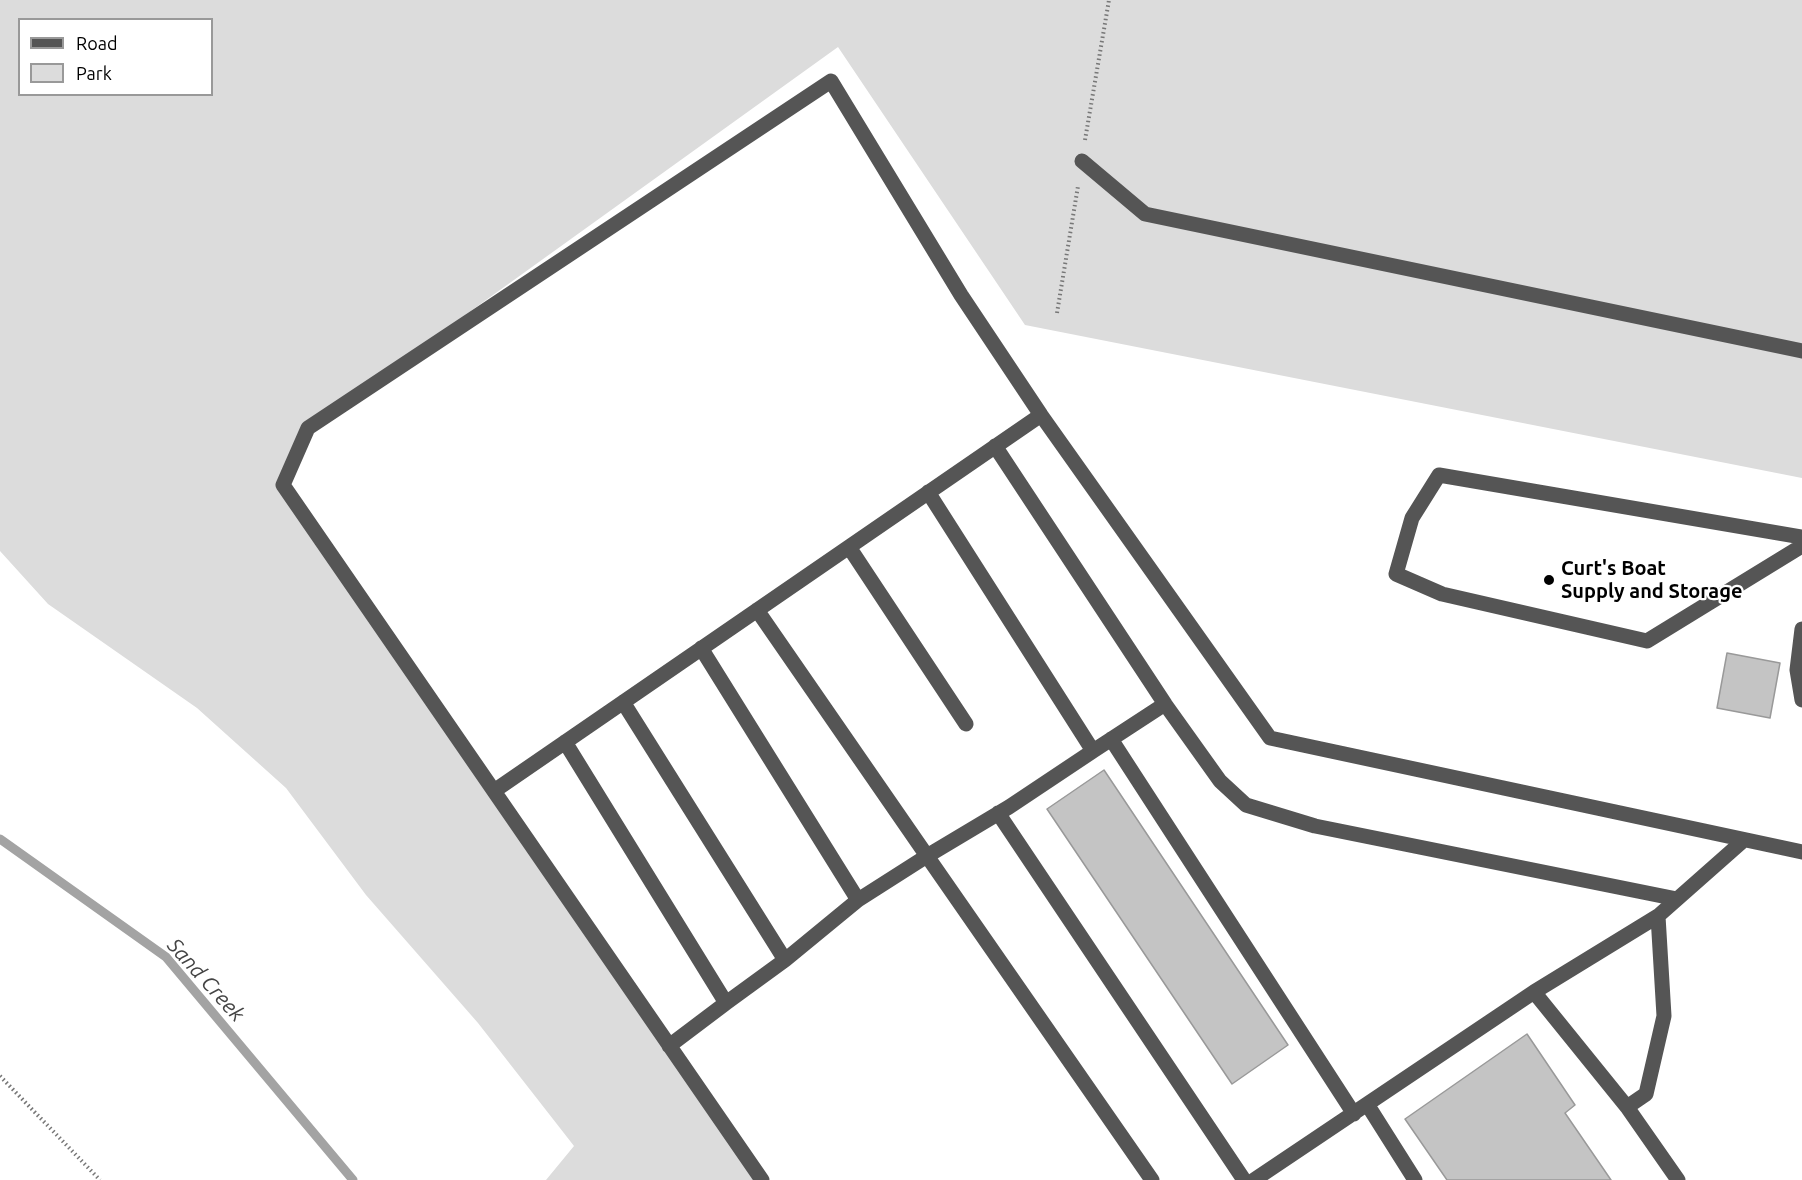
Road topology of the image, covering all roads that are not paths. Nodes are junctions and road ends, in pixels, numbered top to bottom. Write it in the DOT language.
graph roads {
  1 [pos="1082,161"];
  2 [pos="1802,351"];
  3 [pos="1041,415"];
  4 [pos="995,446"];
  5 [pos="928,492"];
  6 [pos="1802,537"];
  7 [pos="1802,546"];
  8 [pos="849,547"];
  9 [pos="757,610"];
  10 [pos="1802,628"];
  11 [pos="701,648"];
  12 [pos="1802,700"];
  13 [pos="623,702"];
  14 [pos="1165,704"];
  15 [pos="966,724"];
  16 [pos="1111,739"];
  17 [pos="565,742"];
  18 [pos="1093,751"];
  19 [pos="494,791"];
  20 [pos="998,813"];
  21 [pos="1744,840"];
  22 [pos="1802,852"];
  23 [pos="927,855"];
  24 [pos="1677,899"];
  25 [pos="858,900"];
  26 [pos="1658,916"];
  27 [pos="785,960"];
  28 [pos="1534,992"];
  29 [pos="726,1003"];
  30 [pos="669,1046"];
  31 [pos="1367,1104"];
  32 [pos="1627,1107"];
  33 [pos="1354,1113"];
  34 [pos="762,1180"];
  35 [pos="1152,1180"];
  36 [pos="1244,1180"];
  37 [pos="1254,1180"];
  38 [pos="1415,1180"];
  39 [pos="1678,1180"];
  1 -- 2 [label="lane"];
  3 -- 4 [label="lane"];
  3 -- 19 [label="lane"];
  3 -- 21 [label="lane"];
  4 -- 5 [label="lane"];
  4 -- 14 [label="lane"];
  5 -- 8 [label="lane"];
  5 -- 18 [label="lane"];
  6 -- 7 [label="lane"];
  8 -- 9 [label="lane"];
  8 -- 15 [label="lane"];
  9 -- 11 [label="lane"];
  9 -- 23 [label="lane"];
  10 -- 12 [label="lane"];
  11 -- 13 [label="lane"];
  11 -- 25 [label="lane"];
  13 -- 17 [label="lane"];
  13 -- 27 [label="lane"];
  14 -- 16 [label="lane"];
  14 -- 24 [label="lane"];
  16 -- 18 [label="lane"];
  16 -- 33 [label="lane"];
  17 -- 19 [label="lane"];
  17 -- 29 [label="lane"];
  18 -- 20 [label="lane"];
  19 -- 30 [label="lane"];
  20 -- 23 [label="lane"];
  20 -- 36 [label="lane"];
  21 -- 22 [label="lane"];
  21 -- 24 [label="lane"];
  23 -- 25 [label="lane"];
  23 -- 35 [label="lane"];
  24 -- 26 [label="lane"];
  25 -- 27 [label="lane"];
  26 -- 28 [label="lane"];
  26 -- 32 [label="lane"];
  27 -- 29 [label="lane"];
  28 -- 31 [label="lane"];
  28 -- 32 [label="lane"];
  29 -- 30 [label="lane"];
  30 -- 34 [label="lane"];
  31 -- 33 [label="lane"];
  31 -- 38 [label="lane"];
  32 -- 39 [label="lane"];
  33 -- 37 [label="lane"];
}
